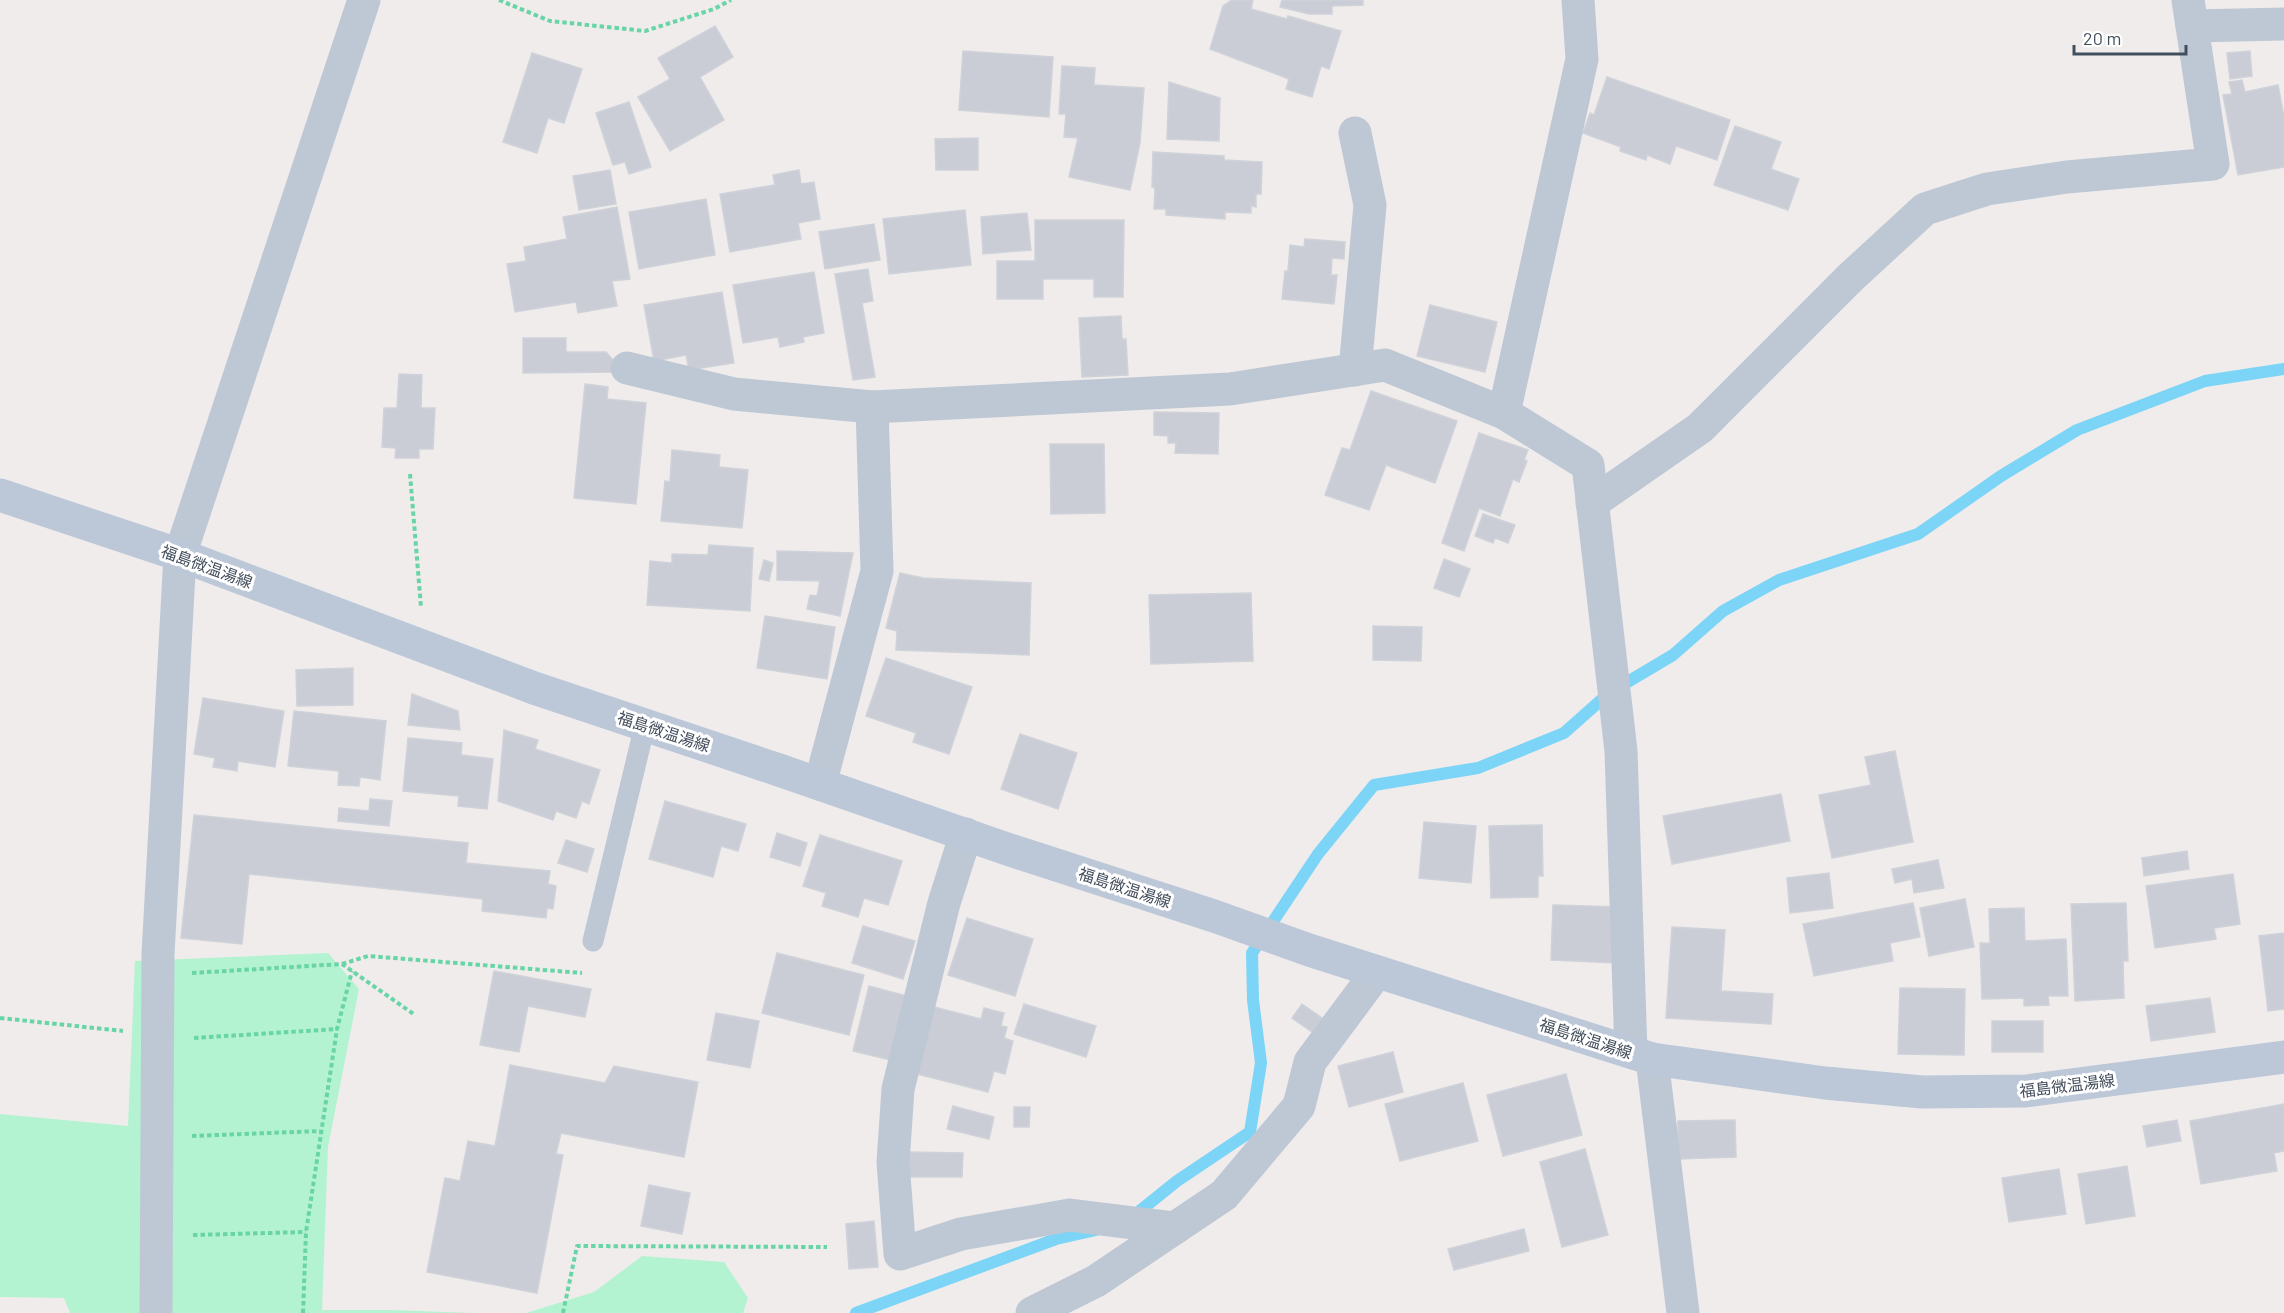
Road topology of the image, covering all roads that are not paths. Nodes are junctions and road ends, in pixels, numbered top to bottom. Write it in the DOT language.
graph roads {
  1 [pos="364,0"];
  2 [pos="1578,0"];
  3 [pos="2190,13"];
  4 [pos="2284,24"];
  5 [pos="1356,133"];
  6 [pos="627,368"];
  7 [pos="1356,370"];
  8 [pos="872,407"];
  9 [pos="1504,413"];
  10 [pos="0,495"];
  11 [pos="1592,503"];
  12 [pos="180,555"];
  13 [pos="645,724"];
  14 [pos="820,784"];
  15 [pos="966,834"];
  16 [pos="593,941"];
  17 [pos="1377,972"];
  18 [pos="1641,1056"];
  19 [pos="2284,1057"];
  20 [pos="1175,1228"];
  21 [pos="156,1313"];
  22 [pos="1032,1313"];
  23 [pos="1683,1313"];
  1 -- 12 [label="street"];
  2 -- 9 [label="street"];
  3 -- 4 [label="street"];
  3 -- 11 [label="street"];
  5 -- 7 [label="street"];
  6 -- 8 [label="street"];
  7 -- 8 [label="street"];
  7 -- 9 [label="street"];
  8 -- 14 [label="street"];
  9 -- 11 [label="street"];
  10 -- 12 [label="main road, 福島微温湯線"];
  11 -- 18 [label="street"];
  12 -- 13 [label="main road, 福島微温湯線"];
  12 -- 21 [label="street"];
  13 -- 14 [label="main road, 福島微温湯線"];
  13 -- 16 [label="lane"];
  14 -- 15 [label="main road, 福島微温湯線"];
  15 -- 17 [label="main road, 福島微温湯線"];
  15 -- 20 [label="street"];
  17 -- 18 [label="main road, 福島微温湯線"];
  17 -- 20 [label="street"];
  18 -- 19 [label="main road, 福島微温湯線"];
  18 -- 23 [label="street"];
  20 -- 22 [label="street"];
}
